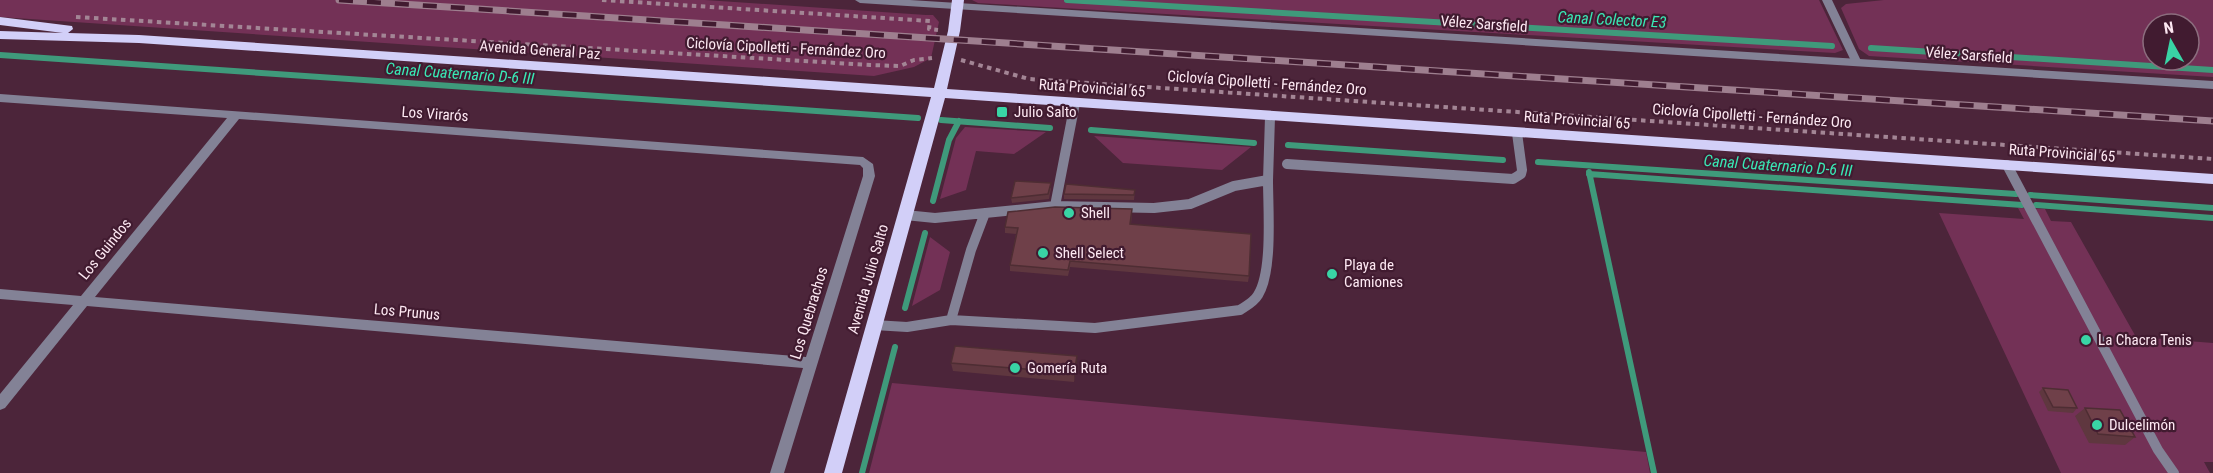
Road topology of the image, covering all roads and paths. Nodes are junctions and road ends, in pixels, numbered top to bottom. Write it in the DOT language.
graph roads {
  1 [pos="602,0"];
  2 [pos="860,0"];
  3 [pos="1828,0"];
  4 [pos="909,2"];
  5 [pos="958,3"];
  6 [pos="70,17"];
  7 [pos="0,21"];
  8 [pos="954,31"];
  9 [pos="0,35"];
  10 [pos="139,39"];
  11 [pos="948,58"];
  12 [pos="1857,63"];
  13 [pos="2213,85"];
  14 [pos="939,94"];
  15 [pos="0,98"];
  16 [pos="1076,103"];
  17 [pos="236,115"];
  18 [pos="1270,117"];
  19 [pos="1517,133"];
  20 [pos="2213,159"];
  21 [pos="867,164"];
  22 [pos="1287,164"];
  23 [pos="2007,165"];
  24 [pos="2213,179"];
  25 [pos="1268,180"];
  26 [pos="1055,206"];
  27 [pos="985,213"];
  28 [pos="905,216"];
  29 [pos="0,294"];
  30 [pos="84,301"];
  31 [pos="951,320"];
  32 [pos="874,325"];
  33 [pos="811,363"];
  34 [pos="0,404"];
  35 [pos="777,473"];
  36 [pos="833,473"];
  37 [pos="2174,473"];
  1 -- 8 [label="path"];
  2 -- 4 [label="street, Vélez Sarsfield"];
  3 -- 12 [label="street"];
  4 -- 5 [label="street, Vélez Sarsfield"];
  5 -- 8 [label="main road, Avenida Julio Salto"];
  5 -- 12 [label="street, Vélez Sarsfield"];
  6 -- 11 [label="path, Ciclovía Cipolletti - Fernández Oro"];
  7 -- 10 [label="main road, Avenida General Paz"];
  8 -- 11 [label="main road, Avenida Julio Salto"];
  9 -- 10 [label="main road, Avenida General Paz"];
  10 -- 14 [label="main road, Avenida General Paz"];
  11 -- 14 [label="main road, Avenida Julio Salto"];
  11 -- 20 [label="path, Ciclovía Cipolletti - Fernández Oro"];
  12 -- 13 [label="street, Vélez Sarsfield"];
  14 -- 16 [label="main road, Ruta Provincial 65"];
  14 -- 28 [label="main road, Avenida Julio Salto"];
  15 -- 17 [label="street, Los Virarós"];
  16 -- 18 [label="main road, Ruta Provincial 65"];
  16 -- 26 [label="lane"];
  17 -- 21 [label="street, Los Virarós"];
  17 -- 30 [label="street, Los Guindos"];
  18 -- 19 [label="main road, Ruta Provincial 65"];
  18 -- 25 [label="lane"];
  19 -- 22 [label="lane"];
  19 -- 23 [label="main road, Ruta Provincial 65"];
  21 -- 33 [label="street, Los Quebrachos"];
  23 -- 24 [label="main road, Ruta Provincial 65"];
  23 -- 37 [label="lane"];
  25 -- 26 [label="lane"];
  25 -- 31 [label="lane"];
  26 -- 27 [label="lane"];
  27 -- 28 [label="lane"];
  27 -- 31 [label="lane"];
  28 -- 32 [label="main road, Avenida Julio Salto"];
  29 -- 30 [label="street, Los Prunus"];
  30 -- 33 [label="street, Los Prunus"];
  30 -- 34 [label="street, Los Guindos"];
  31 -- 32 [label="lane"];
  32 -- 36 [label="main road, Avenida Julio Salto"];
  33 -- 35 [label="street, Los Quebrachos"];
}
